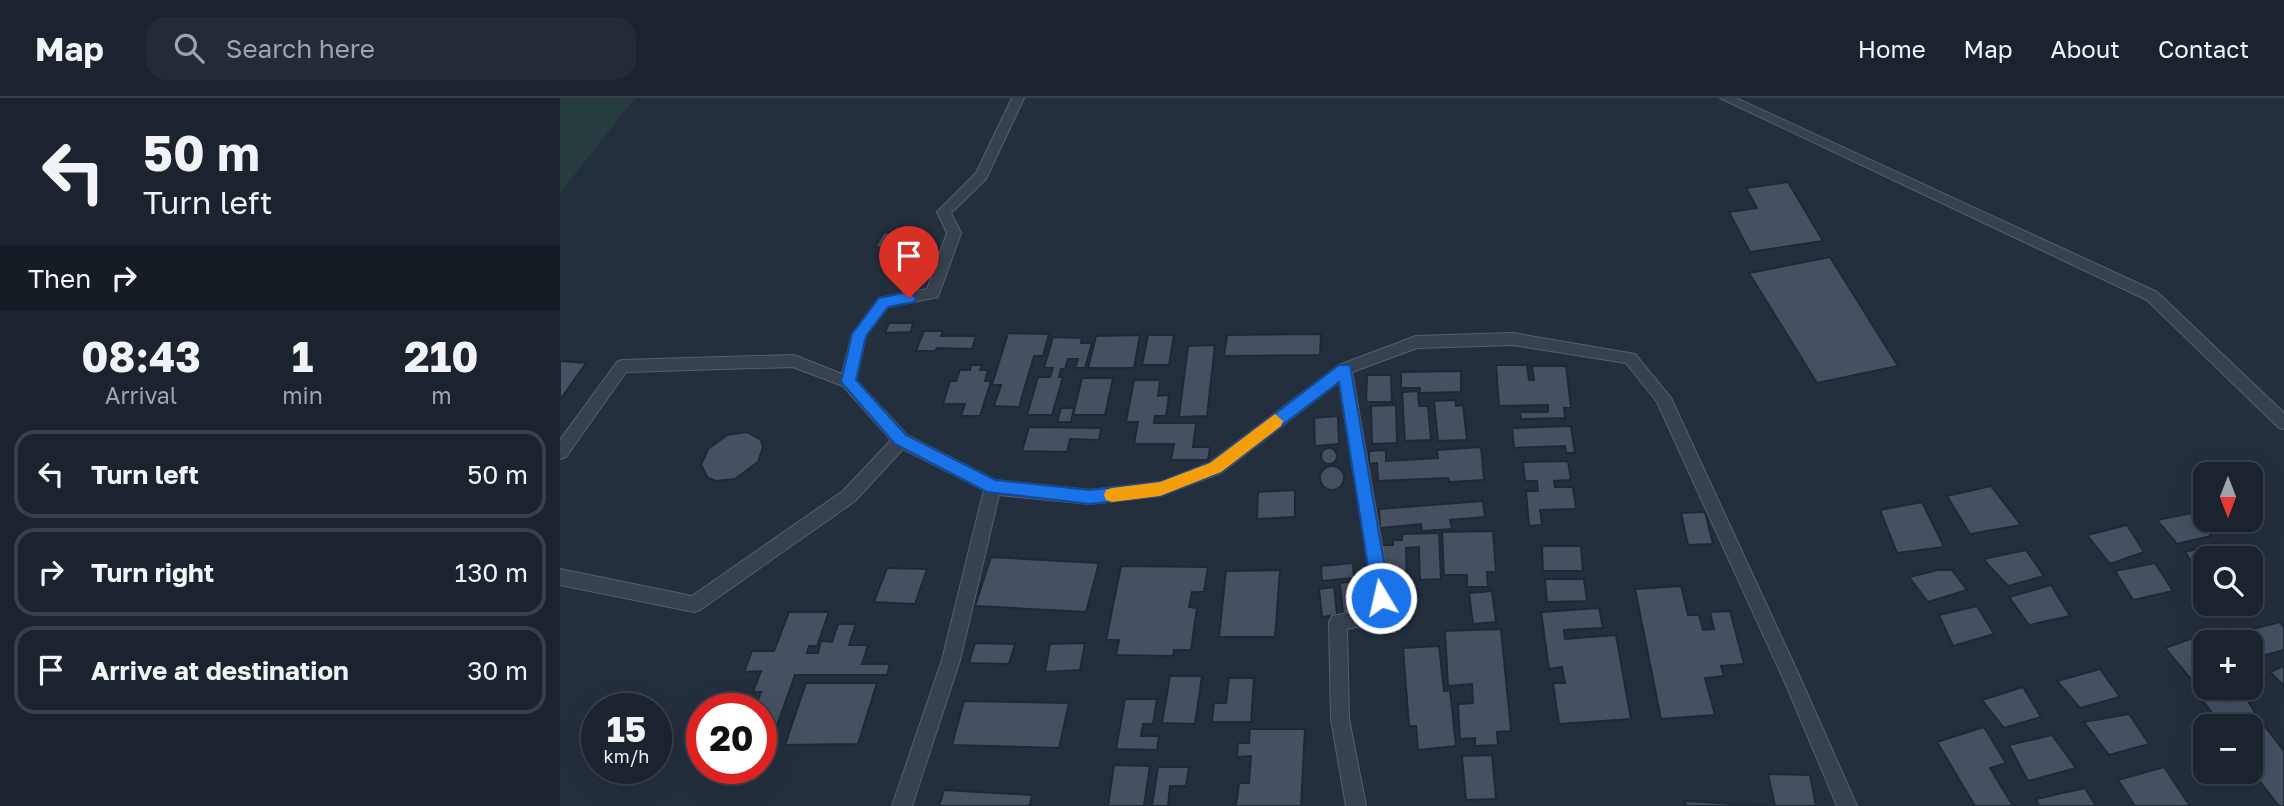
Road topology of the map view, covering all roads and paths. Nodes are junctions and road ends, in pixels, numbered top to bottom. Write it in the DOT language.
graph roads {
  1 [pos="1018,98"];
  2 [pos="1726,98"];
  3 [pos="1344,369"];
  4 [pos="848,382"];
  5 [pos="2284,423"];
  6 [pos="901,439"];
  7 [pos="560,453"];
  8 [pos="993,487"];
  9 [pos="560,577"];
  10 [pos="902,806"];
  11 [pos="1356,806"];
  12 [pos="1847,806"];
  1 -- 4 [label="lane"];
  2 -- 5 [label="lane"];
  3 -- 8 [label="lane"];
  3 -- 11 [label="lane"];
  3 -- 12 [label="lane"];
  4 -- 6 [label="lane"];
  4 -- 7 [label="lane"];
  6 -- 8 [label="lane"];
  6 -- 9 [label="lane"];
  8 -- 10 [label="lane"];
}
